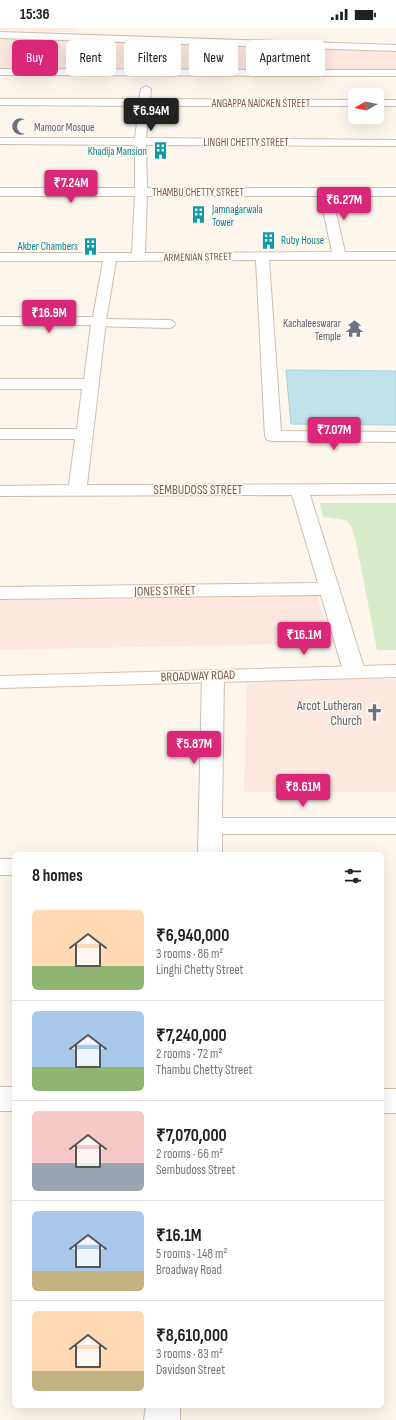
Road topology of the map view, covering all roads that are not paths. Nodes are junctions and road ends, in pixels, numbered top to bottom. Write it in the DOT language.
graph roads {
  1 [pos="79,28"];
  2 [pos="0,35"];
  3 [pos="71,37"];
  4 [pos="396,48"];
  5 [pos="181,69"];
  6 [pos="0,72"];
  7 [pos="124,72"];
  8 [pos="396,73"];
  9 [pos="147,76"];
  10 [pos="0,102"];
  11 [pos="144,102"];
  12 [pos="348,103"];
  13 [pos="384,103"];
  14 [pos="396,103"];
  15 [pos="0,141"];
  16 [pos="140,142"];
  17 [pos="396,143"];
  18 [pos="326,191"];
  19 [pos="0,192"];
  20 [pos="141,192"];
  21 [pos="396,192"];
  22 [pos="262,256"];
  23 [pos="339,256"];
  24 [pos="0,257"];
  25 [pos="110,257"];
  26 [pos="138,257"];
  27 [pos="396,257"];
  28 [pos="0,321"];
  29 [pos="99,322"];
  30 [pos="169,324"];
  31 [pos="0,384"];
  32 [pos="91,384"];
  33 [pos="0,434"];
  34 [pos="85,434"];
  35 [pos="396,437"];
  36 [pos="300,489"];
  37 [pos="396,489"];
  38 [pos="0,491"];
  39 [pos="78,491"];
  40 [pos="329,589"];
  41 [pos="0,593"];
  42 [pos="396,671"];
  43 [pos="354,672"];
  44 [pos="213,676"];
  45 [pos="0,682"];
  46 [pos="210,826"];
  47 [pos="396,826"];
  48 [pos="210,852"];
  49 [pos="0,867"];
  50 [pos="12,867"];
  51 [pos="0,1099"];
  52 [pos="12,1099"];
  53 [pos="384,1101"];
  54 [pos="396,1101"];
  55 [pos="162,1408"];
  56 [pos="162,1420"];
  1 -- 3 [label="street"];
  2 -- 3 [label="street"];
  3 -- 4 [label="street"];
  5 -- 8 [label="street"];
  6 -- 7 [label="street"];
  9 -- 11 [label="street"];
  10 -- 11 [label="street, ANGAPPA NAICKEN STREET"];
  11 -- 12 [label="street, ANGAPPA NAICKEN STREET"];
  11 -- 16 [label="street"];
  13 -- 14 [label="street"];
  15 -- 16 [label="street, LINGHI CHETTY STREET"];
  16 -- 17 [label="street, LINGHI CHETTY STREET"];
  16 -- 20 [label="street"];
  18 -- 20 [label="street, THAMBU CHETTY STREET"];
  18 -- 21 [label="street, THAMBU CHETTY STREET"];
  18 -- 23 [label="street"];
  19 -- 20 [label="street, THAMBU CHETTY STREET"];
  20 -- 26 [label="street"];
  22 -- 23 [label="street, ARMENIAN STREET"];
  22 -- 26 [label="street, ARMENIAN STREET"];
  22 -- 35 [label="street"];
  23 -- 27 [label="street, ARMENIAN STREET"];
  24 -- 25 [label="street, ARMENIAN STREET"];
  25 -- 26 [label="street, ARMENIAN STREET"];
  25 -- 29 [label="street"];
  28 -- 29 [label="street"];
  29 -- 30 [label="street"];
  29 -- 32 [label="street"];
  31 -- 32 [label="street"];
  32 -- 34 [label="street"];
  33 -- 34 [label="street"];
  34 -- 39 [label="street"];
  36 -- 37 [label="street, SEMBUDOSS STREET"];
  36 -- 39 [label="street, SEMBUDOSS STREET"];
  36 -- 40 [label="street"];
  38 -- 39 [label="street, SEMBUDOSS STREET"];
  40 -- 41 [label="street, JONES STREET"];
  40 -- 43 [label="street"];
  42 -- 43 [label="street, BROADWAY ROAD"];
  43 -- 44 [label="street, BROADWAY ROAD"];
  44 -- 45 [label="street, BROADWAY ROAD"];
  44 -- 46 [label="street"];
  46 -- 47 [label="street"];
  46 -- 48 [label="street"];
  49 -- 50 [label="street"];
  51 -- 52 [label="street"];
  53 -- 54 [label="street"];
  55 -- 56 [label="street"];
}
